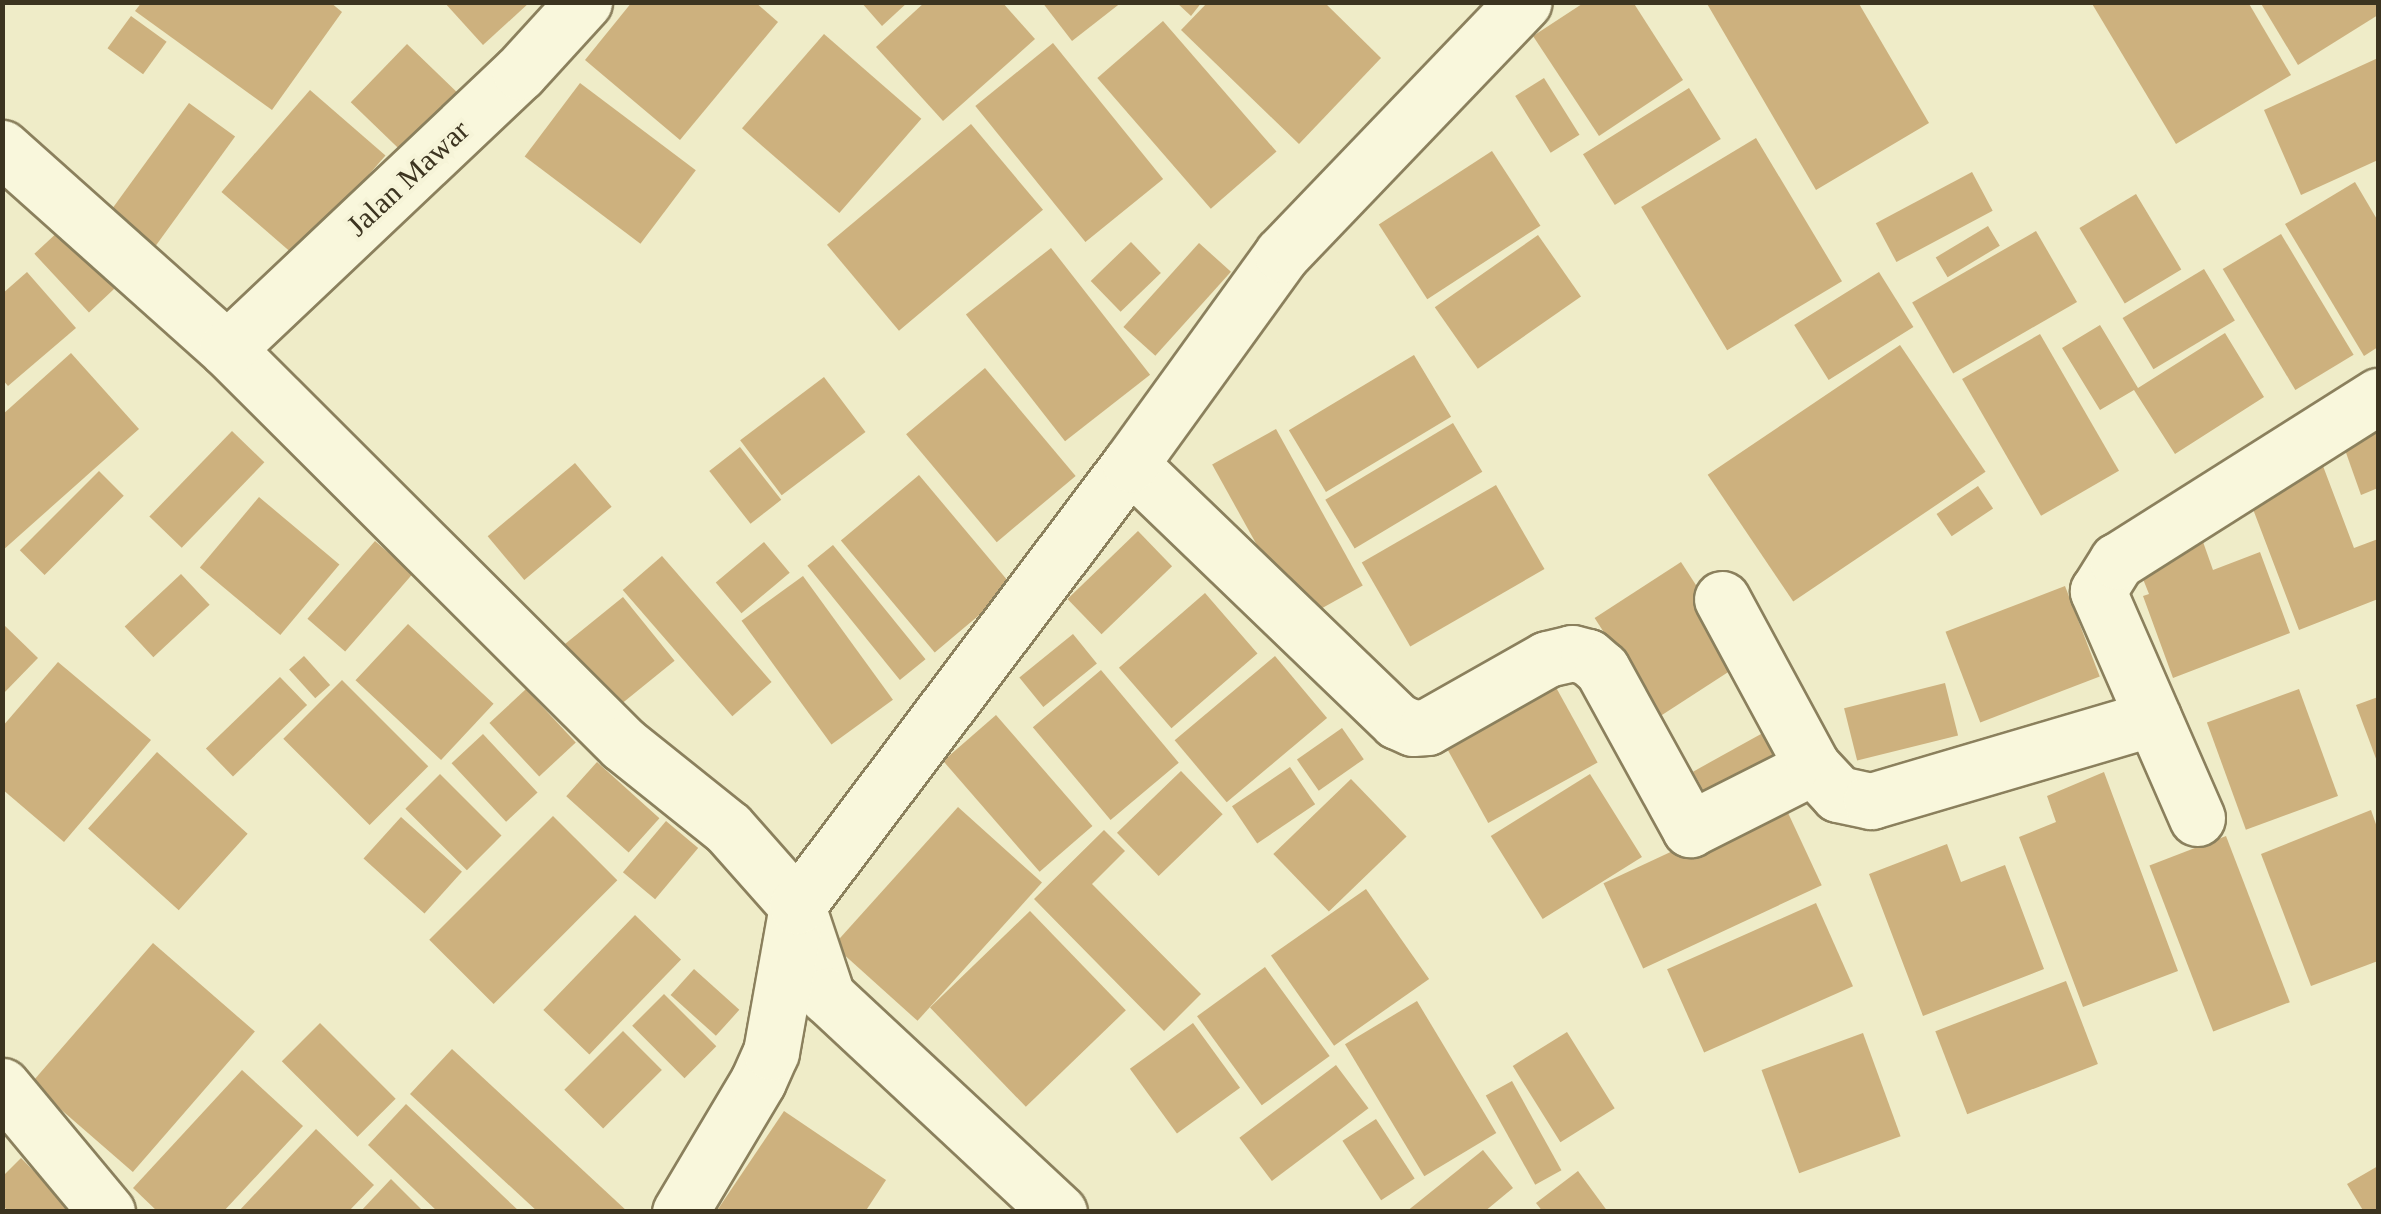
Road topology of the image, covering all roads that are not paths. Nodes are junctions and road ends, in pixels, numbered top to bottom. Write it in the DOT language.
graph roads {
  1 [pos="584,2"];
  2 [pos="1524,2"];
  3 [pos="2,148"];
  4 [pos="227,349"];
  5 [pos="2378,396"];
  6 [pos="1130,464"];
  7 [pos="1722,598"];
  8 [pos="2154,718"];
  9 [pos="1813,767"];
  10 [pos="2197,818"];
  11 [pos="797,906"];
  12 [pos="2,1086"];
  13 [pos="108,1212"];
  14 [pos="680,1212"];
  15 [pos="1059,1212"];
  1 -- 4 [label="street, Jalan Mawar"];
  2 -- 6 [label="street"];
  3 -- 4 [label="street"];
  4 -- 11 [label="street"];
  5 -- 8 [label="street"];
  6 -- 9 [label="street"];
  6 -- 11 [label="street"];
  7 -- 9 [label="street"];
  8 -- 9 [label="street"];
  8 -- 10 [label="street"];
  11 -- 14 [label="street"];
  11 -- 15 [label="street"];
  12 -- 13 [label="street"];
}
